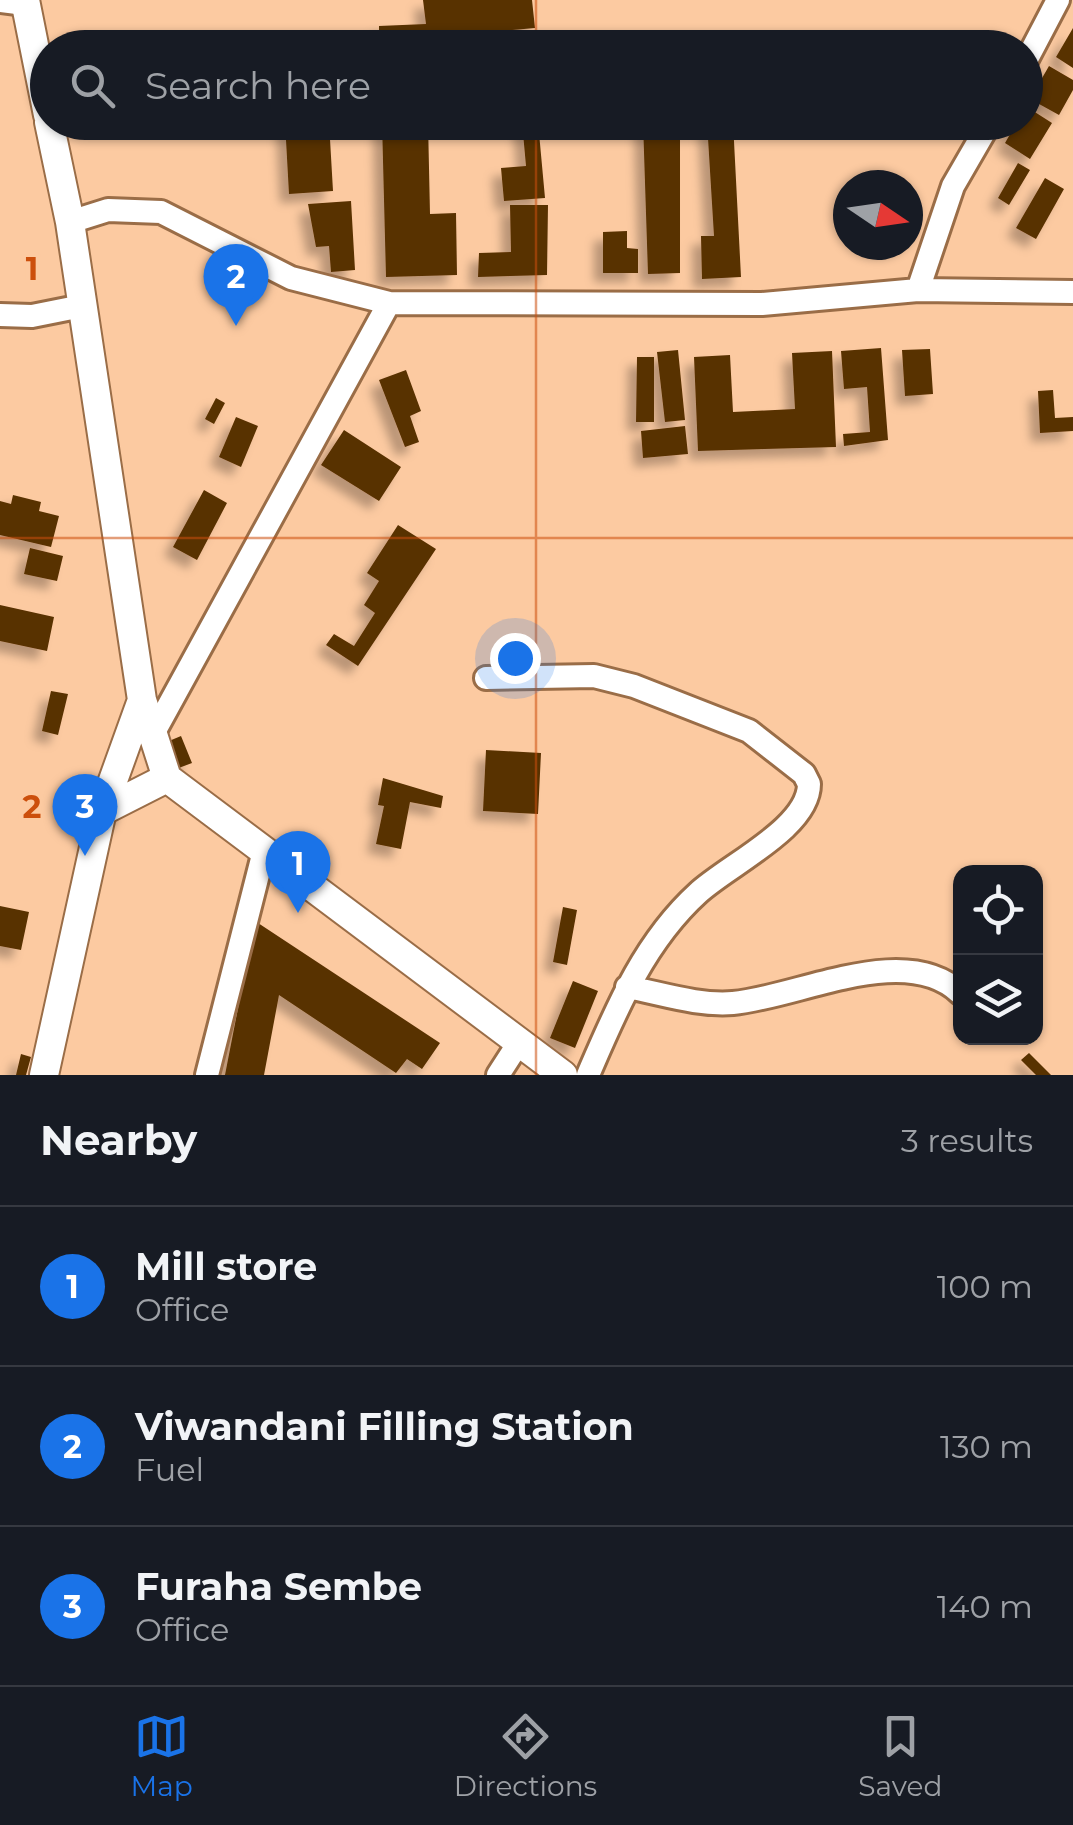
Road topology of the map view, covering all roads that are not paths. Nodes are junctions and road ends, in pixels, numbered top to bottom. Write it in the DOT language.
graph roads {
  1 [pos="1058,0"];
  2 [pos="17,2"];
  3 [pos="1042,30"];
  4 [pos="30,51"];
  5 [pos="52,140"];
  6 [pos="980,140"];
  7 [pos="70,222"];
  8 [pos="918,290"];
  9 [pos="1073,292"];
  10 [pos="389,303"];
  11 [pos="82,306"];
  12 [pos="0,315"];
  13 [pos="486,678"];
  14 [pos="142,700"];
  15 [pos="152,736"];
  16 [pos="168,778"];
  17 [pos="102,811"];
  18 [pos="264,851"];
  19 [pos="626,987"];
  20 [pos="953,987"];
  21 [pos="518,1044"];
  22 [pos="44,1075"];
  23 [pos="207,1075"];
  24 [pos="498,1075"];
  25 [pos="563,1075"];
  26 [pos="588,1075"];
  1 -- 3 [label="street"];
  2 -- 4 [label="street"];
  5 -- 7 [label="street"];
  6 -- 8 [label="street"];
  7 -- 10 [label="street"];
  7 -- 11 [label="street"];
  8 -- 9 [label="street"];
  8 -- 10 [label="street"];
  10 -- 15 [label="street"];
  11 -- 12 [label="street"];
  11 -- 14 [label="street"];
  13 -- 19 [label="street"];
  14 -- 15 [label="street"];
  14 -- 17 [label="street"];
  15 -- 16 [label="street"];
  16 -- 17 [label="street"];
  16 -- 18 [label="street"];
  17 -- 22 [label="street"];
  18 -- 21 [label="street"];
  18 -- 23 [label="street"];
  19 -- 20 [label="street"];
  19 -- 26 [label="street"];
  21 -- 24 [label="street"];
  21 -- 25 [label="street"];
}
